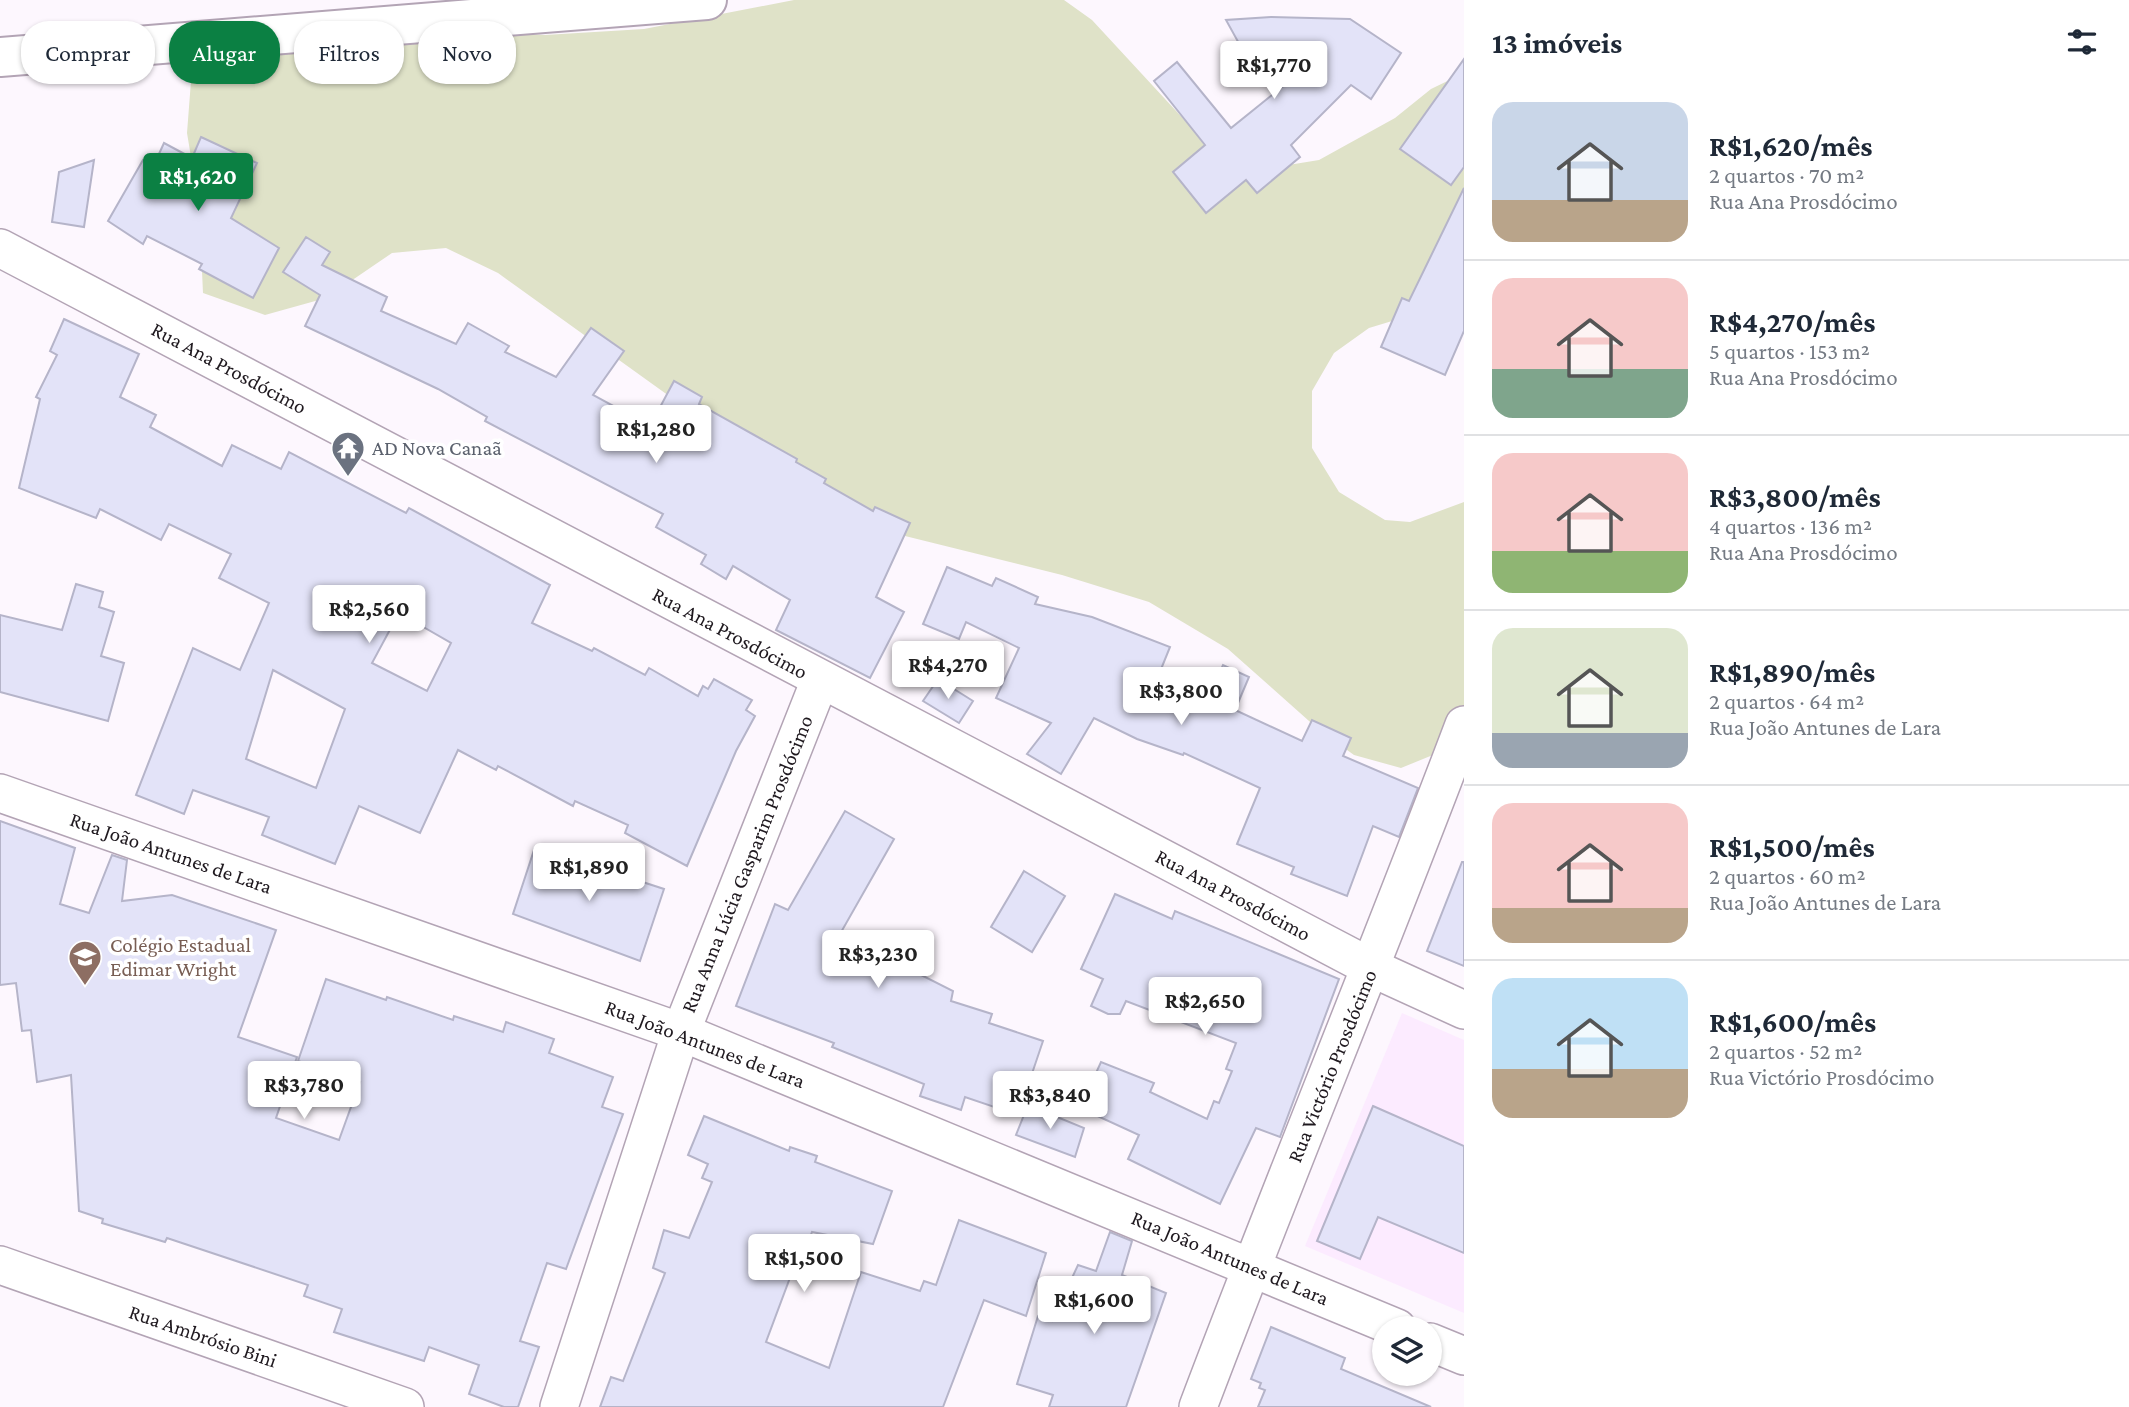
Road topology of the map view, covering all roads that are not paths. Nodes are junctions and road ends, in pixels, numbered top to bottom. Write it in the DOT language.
graph roads {
  1 [pos="706,0"];
  2 [pos="0,57"];
  3 [pos="0,248"];
  4 [pos="820,680"];
  5 [pos="1464,725"];
  6 [pos="0,793"];
  7 [pos="1372,968"];
  8 [pos="1464,1010"];
  9 [pos="681,1032"];
  10 [pos="0,1265"];
  11 [pos="1251,1266"];
  12 [pos="1372,1317"];
  13 [pos="1442,1347"];
  14 [pos="1464,1356"];
  15 [pos="405,1407"];
  16 [pos="559,1407"];
  17 [pos="1198,1407"];
  1 -- 2 [label="highway"];
  3 -- 4 [label="street, Rua Ana Prosdócimo"];
  4 -- 7 [label="street, Rua Ana Prosdócimo"];
  4 -- 9 [label="street, Rua Anna Lúcia Gasparim Prosdócimo"];
  5 -- 7 [label="street, Rua Victório Prosdócimo"];
  6 -- 9 [label="street, Rua João Antunes de Lara"];
  7 -- 8 [label="street, Rua Ana Prosdócimo"];
  7 -- 11 [label="street, Rua Victório Prosdócimo"];
  9 -- 11 [label="street, Rua João Antunes de Lara"];
  9 -- 16 [label="street, Rua Anna Lúcia Gasparim Prosdócimo"];
  10 -- 15 [label="street, Rua Ambrósio Bini"];
  11 -- 12 [label="street, Rua João Antunes de Lara"];
  11 -- 17 [label="street, Rua Victório Prosdócimo"];
  13 -- 14 [label="street"];
}
